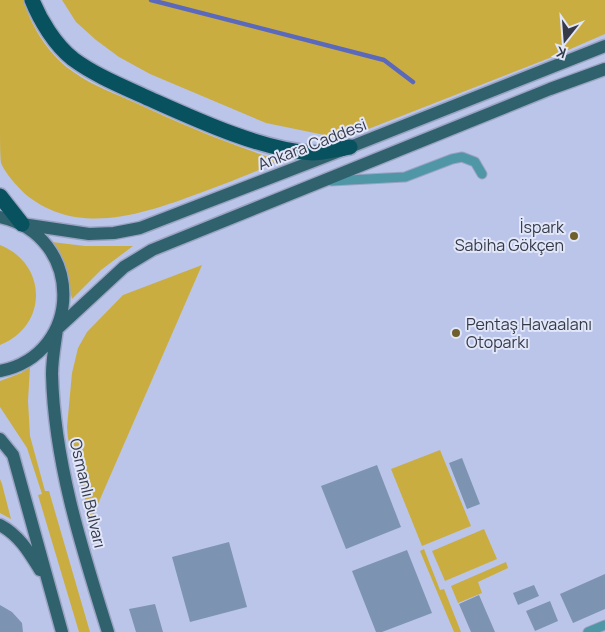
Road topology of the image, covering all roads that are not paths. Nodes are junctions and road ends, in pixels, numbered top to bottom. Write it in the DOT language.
graph roads {
  1 [pos="32,0"];
  2 [pos="605,46"];
  3 [pos="605,69"];
  4 [pos="350,147"];
  5 [pos="482,174"];
  6 [pos="320,181"];
  7 [pos="0,196"];
  8 [pos="0,217"];
  9 [pos="22,224"];
  10 [pos="57,329"];
  11 [pos="0,371"];
  12 [pos="0,439"];
  13 [pos="0,525"];
  14 [pos="48,583"];
  15 [pos="605,625"];
  16 [pos="62,632"];
  17 [pos="108,632"];
  18 [pos="588,632"];
  1 -- 4 [label="highway"];
  2 -- 4 [label="main road, Ankara Caddesi"];
  3 -- 6 [label="main road"];
  4 -- 9 [label="main road, Ankara Caddesi"];
  5 -- 6 [label="lane"];
  6 -- 10 [label="main road"];
  7 -- 9 [label="highway"];
  8 -- 9 [label="main road"];
  9 -- 10 [label="main road"];
  10 -- 11 [label="main road"];
  10 -- 17 [label="main road, Osmanlı Bulvarı"];
  12 -- 14 [label="main road"];
  13 -- 14 [label="main road"];
  14 -- 16 [label="main road"];
  15 -- 18 [label="lane"];
}
